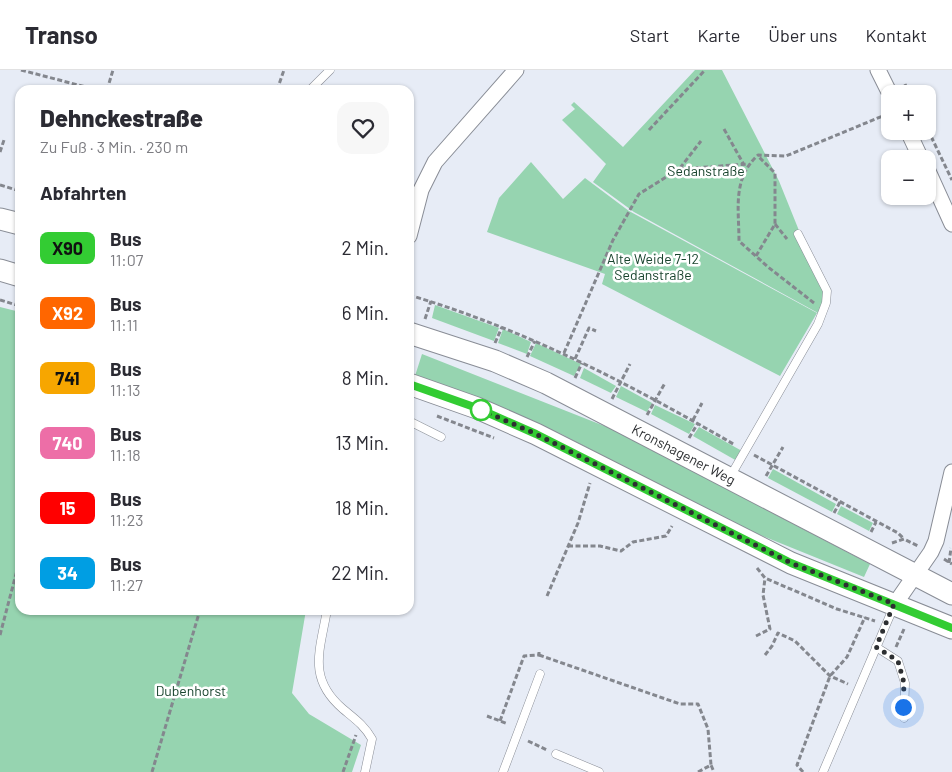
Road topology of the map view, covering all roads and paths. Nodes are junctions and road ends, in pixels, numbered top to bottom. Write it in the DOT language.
graph roads {
  1 [pos="21,70"];
  2 [pos="113,70"];
  3 [pos="284,70"];
  4 [pos="330,70"];
  5 [pos="516,70"];
  6 [pos="705,70"];
  7 [pos="878,70"];
  8 [pos="78,85"];
  9 [pos="108,85"];
  10 [pos="278,85"];
  11 [pos="315,85"];
  12 [pos="886,85"];
  13 [pos="881,117"];
  14 [pos="724,129"];
  15 [pos="649,130"];
  16 [pos="4,140"];
  17 [pos="933,140"];
  18 [pos="701,141"];
  19 [pos="0,152"];
  20 [pos="758,155"];
  21 [pos="746,164"];
  22 [pos="679,169"];
  23 [pos="952,180"];
  24 [pos="0,186"];
  25 [pos="936,189"];
  26 [pos="15,190"];
  27 [pos="414,204"];
  28 [pos="0,219"];
  29 [pos="15,223"];
  30 [pos="952,224"];
  31 [pos="798,234"];
  32 [pos="756,256"];
  33 [pos="0,270"];
  34 [pos="15,274"];
  35 [pos="414,296"];
  36 [pos="0,300"];
  37 [pos="431,301"];
  38 [pos="15,304"];
  39 [pos="824,310"];
  40 [pos="417,326"];
  41 [pos="502,327"];
  42 [pos="596,331"];
  43 [pos="535,341"];
  44 [pos="495,344"];
  45 [pos="564,353"];
  46 [pos="527,358"];
  47 [pos="575,359"];
  48 [pos="582,363"];
  49 [pos="630,364"];
  50 [pos="574,379"];
  51 [pos="665,383"];
  52 [pos="620,384"];
  53 [pos="414,386"];
  54 [pos="612,399"];
  55 [pos="655,401"];
  56 [pos="702,403"];
  57 [pos="435,415"];
  58 [pos="646,417"];
  59 [pos="692,420"];
  60 [pos="414,423"];
  61 [pos="698,423"];
  62 [pos="478,432"];
  63 [pos="442,437"];
  64 [pos="689,439"];
  65 [pos="784,447"];
  66 [pos="745,450"];
  67 [pos="772,465"];
  68 [pos="952,472"];
  69 [pos="729,479"];
  70 [pos="764,479"];
  71 [pos="590,483"];
  72 [pos="840,502"];
  73 [pos="833,515"];
  74 [pos="876,522"];
  75 [pos="672,526"];
  76 [pos="870,535"];
  77 [pos="904,538"];
  78 [pos="888,544"];
  79 [pos="915,544"];
  80 [pos="568,546"];
  81 [pos="944,560"];
  82 [pos="952,564"];
  83 [pos="915,576"];
  84 [pos="15,578"];
  85 [pos="765,578"];
  86 [pos="952,594"];
  87 [pos="547,596"];
  88 [pos="894,604"];
  89 [pos="199,615"];
  90 [pos="326,615"];
  91 [pos="864,617"];
  92 [pos="952,628"];
  93 [pos="904,629"];
  94 [pos="770,630"];
  95 [pos="778,633"];
  96 [pos="0,635"];
  97 [pos="756,636"];
  98 [pos="876,647"];
  99 [pos="764,655"];
  100 [pos="892,656"];
  101 [pos="540,674"];
  102 [pos="830,676"];
  103 [pos="860,689"];
  104 [pos="904,718"];
  105 [pos="500,721"];
  106 [pos="360,722"];
  107 [pos="556,754"];
  108 [pos="711,765"];
  109 [pos="152,772"];
  110 [pos="343,772"];
  111 [pos="365,772"];
  112 [pos="503,772"];
  113 [pos="599,772"];
  114 [pos="698,772"];
  115 [pos="714,772"];
  116 [pos="803,772"];
  117 [pos="823,772"];
  1 -- 8 [label="path"];
  2 -- 9 [label="path"];
  3 -- 10 [label="path"];
  4 -- 11 [label="lane"];
  5 -- 27 [label="street"];
  6 -- 15 [label="path"];
  7 -- 12 [label="street"];
  13 -- 20 [label="path"];
  14 -- 21 [label="path"];
  16 -- 19 [label="path"];
  17 -- 23 [label="path"];
  18 -- 22 [label="path"];
  20 -- 21 [label="path"];
  20 -- 32 [label="path"];
  21 -- 22 [label="path"];
  21 -- 32 [label="path"];
  22 -- 45 [label="path"];
  24 -- 26 [label="path"];
  25 -- 30 [label="street"];
  28 -- 29 [label="main road"];
  31 -- 39 [label="lane"];
  32 -- 39 [label="path"];
  33 -- 34 [label="main road"];
  35 -- 37 [label="path"];
  36 -- 38 [label="path"];
  37 -- 40 [label="path"];
  37 -- 41 [label="path"];
  39 -- 66 [label="lane"];
  40 -- 69 [label="main road, Kronshagener Weg"];
  41 -- 43 [label="path"];
  41 -- 44 [label="path"];
  42 -- 47 [label="path"];
  43 -- 45 [label="path"];
  43 -- 46 [label="path"];
  45 -- 47 [label="path"];
  47 -- 48 [label="path"];
  48 -- 50 [label="path"];
  48 -- 52 [label="path"];
  49 -- 52 [label="path"];
  51 -- 55 [label="path"];
  52 -- 54 [label="path"];
  52 -- 55 [label="path"];
  53 -- 88 [label="main road"];
  55 -- 58 [label="path"];
  55 -- 59 [label="path"];
  56 -- 59 [label="path"];
  57 -- 62 [label="path"];
  59 -- 61 [label="path"];
  60 -- 63 [label="lane"];
  61 -- 64 [label="path"];
  61 -- 66 [label="path"];
  65 -- 67 [label="path"];
  66 -- 67 [label="path"];
  66 -- 69 [label="lane"];
  67 -- 70 [label="path"];
  67 -- 72 [label="path"];
  68 -- 83 [label="street"];
  69 -- 83 [label="main road, Kronshagener Weg"];
  71 -- 80 [label="path"];
  72 -- 73 [label="path"];
  72 -- 74 [label="path"];
  74 -- 76 [label="path"];
  74 -- 77 [label="path"];
  75 -- 80 [label="path"];
  77 -- 78 [label="path"];
  77 -- 79 [label="path"];
  80 -- 87 [label="path"];
  81 -- 82 [label="path"];
  83 -- 86 [label="main road, Kronshagener Weg"];
  83 -- 88 [label="street"];
  84 -- 96 [label="path"];
  85 -- 94 [label="path"];
  88 -- 92 [label="main road"];
  88 -- 98 [label="lane"];
  89 -- 109 [label="path"];
  90 -- 106 [label="lane"];
  91 -- 102 [label="path"];
  93 -- 100 [label="path"];
  94 -- 95 [label="path"];
  94 -- 97 [label="path"];
  95 -- 99 [label="path"];
  95 -- 102 [label="path"];
  98 -- 100 [label="lane"];
  98 -- 103 [label="lane"];
  100 -- 104 [label="lane"];
  101 -- 112 [label="lane"];
  102 -- 103 [label="path"];
  102 -- 116 [label="path"];
  103 -- 117 [label="lane"];
  105 -- 108 [label="path"];
  106 -- 110 [label="path"];
  106 -- 111 [label="lane"];
  107 -- 113 [label="lane"];
  108 -- 114 [label="path"];
  108 -- 115 [label="path"];
}
